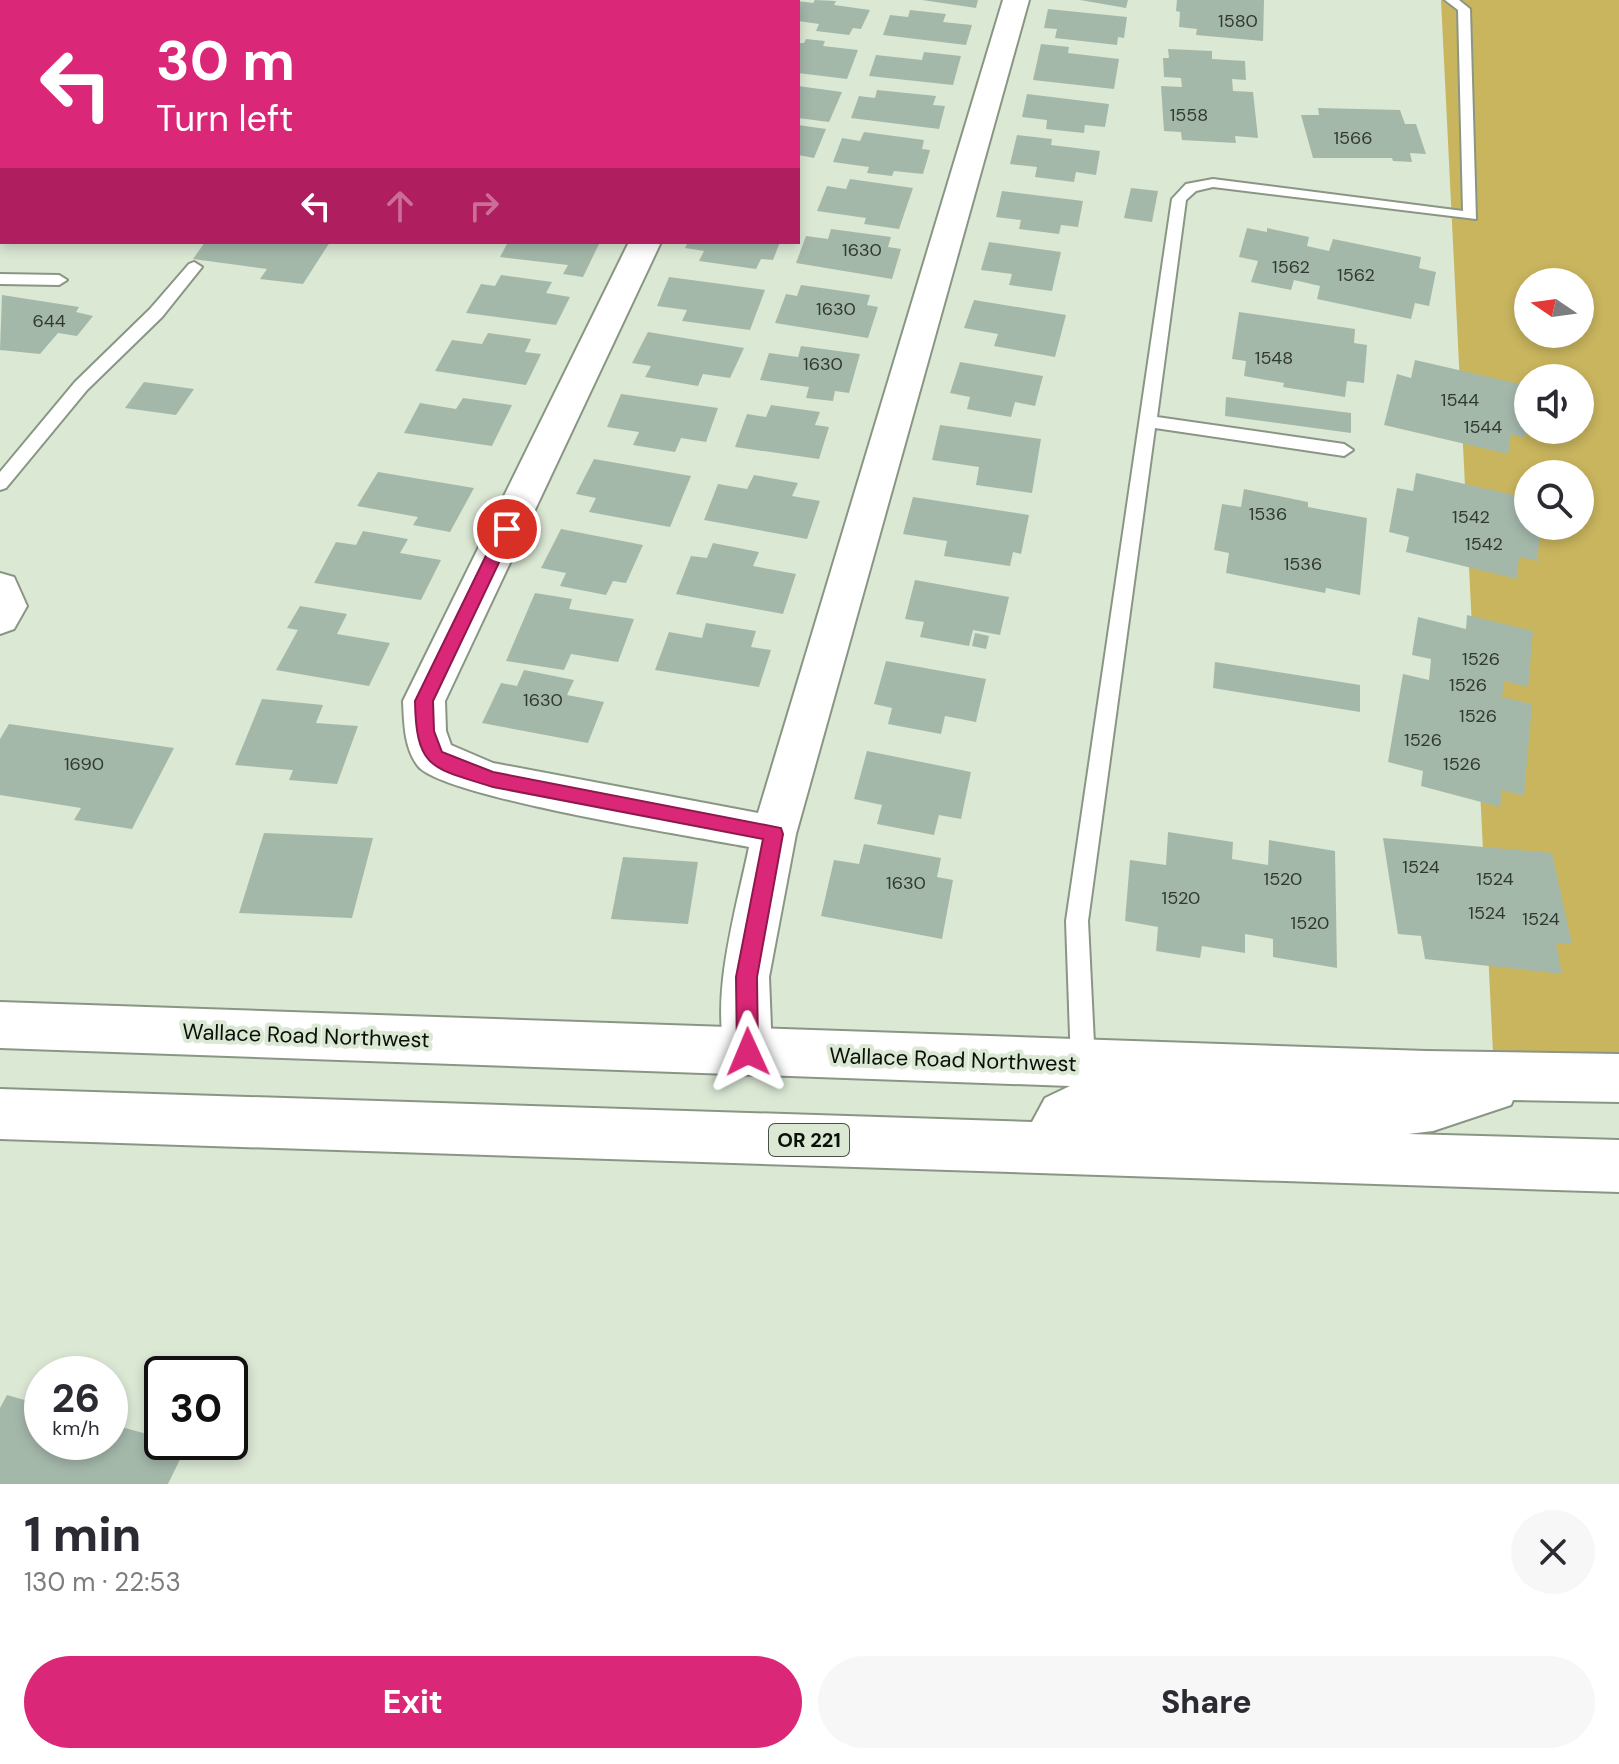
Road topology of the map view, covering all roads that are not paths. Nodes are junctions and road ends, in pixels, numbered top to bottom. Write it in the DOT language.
graph roads {
  1 [pos="1016,0"];
  2 [pos="1451,0"];
  3 [pos="644,244"];
  4 [pos="194,267"];
  5 [pos="0,279"];
  6 [pos="59,280"];
  7 [pos="1147,421"];
  8 [pos="1344,450"];
  9 [pos="0,484"];
  10 [pos="0,587"];
  11 [pos="0,619"];
  12 [pos="774,834"];
  13 [pos="0,1025"];
  14 [pos="748,1052"];
  15 [pos="1083,1064"];
  16 [pos="1530,1076"];
  17 [pos="1619,1078"];
  18 [pos="0,1114"];
  19 [pos="1048,1149"];
  20 [pos="1619,1166"];
  1 -- 12 [label="street"];
  2 -- 7 [label="lane"];
  3 -- 12 [label="street"];
  4 -- 9 [label="lane"];
  5 -- 6 [label="lane"];
  7 -- 8 [label="lane"];
  7 -- 15 [label="lane"];
  10 -- 11 [label="street"];
  12 -- 14 [label="street"];
  13 -- 14 [label="main road, Wallace Road Northwest"];
  14 -- 15 [label="main road, Wallace Road Northwest"];
  15 -- 16 [label="main road, Wallace Road Northwest"];
  16 -- 17 [label="main road, Wallace Road Northwest"];
  16 -- 19 [label="main road"];
  18 -- 19 [label="main road, OR 221"];
  19 -- 20 [label="main road, OR 221"];
}
